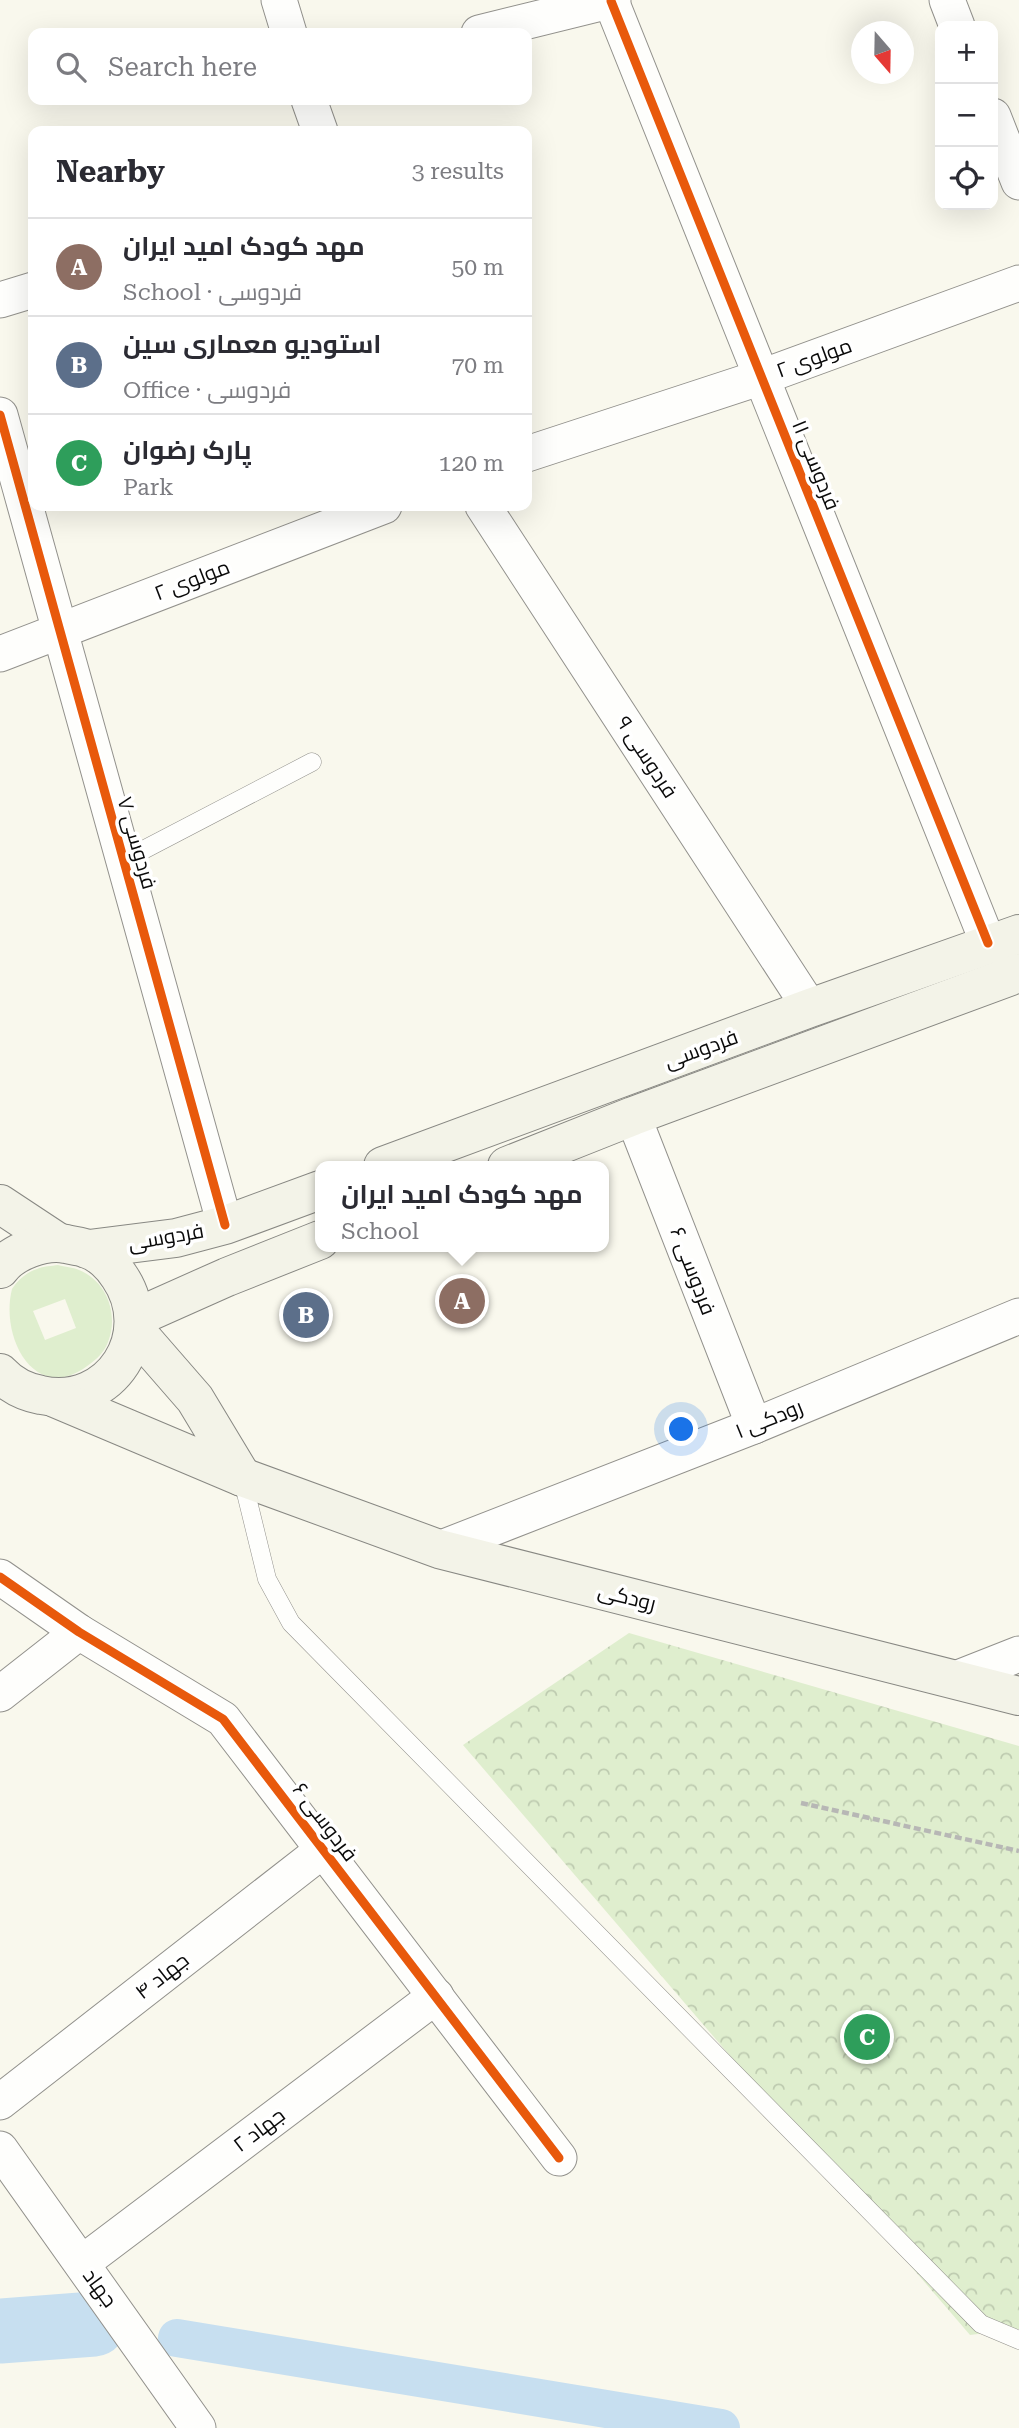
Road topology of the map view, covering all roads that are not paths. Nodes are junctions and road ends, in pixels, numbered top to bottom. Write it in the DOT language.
graph roads {
  1 [pos="279,0"];
  2 [pos="612,0"];
  3 [pos="947,0"];
  4 [pos="955,21"];
  5 [pos="287,28"];
  6 [pos="499,28"];
  7 [pos="311,105"];
  8 [pos="318,126"];
  9 [pos="998,129"];
  10 [pos="1019,182"];
  11 [pos="1019,283"];
  12 [pos="28,292"];
  13 [pos="0,300"];
  14 [pos="762,377"];
  15 [pos="0,415"];
  16 [pos="532,452"];
  17 [pos="371,511"];
  18 [pos="486,511"];
  19 [pos="60,631"];
  20 [pos="0,654"];
  21 [pos="312,762"];
  22 [pos="124,860"];
  23 [pos="1004,938"];
  24 [pos="1019,973"];
  25 [pos="810,1008"];
  26 [pos="633,1116"];
  27 [pos="397,1161"];
  28 [pos="520,1161"];
  29 [pos="315,1191"];
  30 [pos="0,1204"];
  31 [pos="225,1225"];
  32 [pos="315,1242"];
  33 [pos="74,1246"];
  34 [pos="0,1269"];
  35 [pos="1019,1316"];
  36 [pos="135,1324"];
  37 [pos="20,1390"];
  38 [pos="754,1426"];
  39 [pos="242,1477"];
  40 [pos="439,1549"];
  41 [pos="0,1577"];
  42 [pos="79,1632"];
  43 [pos="1019,1654"];
  44 [pos="953,1680"];
  45 [pos="0,1694"];
  46 [pos="1019,1696"];
  47 [pos="323,1850"];
  48 [pos="436,1996"];
  49 [pos="0,2102"];
  50 [pos="0,2148"];
  51 [pos="559,2158"];
  52 [pos="82,2263"];
  53 [pos="1019,2340"];
  54 [pos="198,2428"];
  1 -- 5 [label="street"];
  2 -- 6 [label="street"];
  2 -- 14 [label="street, فردوسی ۱۱"];
  3 -- 4 [label="street"];
  7 -- 8 [label="street"];
  9 -- 10 [label="street"];
  11 -- 14 [label="street, مولوی ۲"];
  12 -- 13 [label="street"];
  14 -- 16 [label="street, مولوی ۲"];
  14 -- 23 [label="street, فردوسی ۱۱"];
  15 -- 19 [label="street, فردوسی ۷"];
  17 -- 19 [label="street, مولوی ۲"];
  18 -- 25 [label="street, فردوسی ۹"];
  19 -- 20 [label="street, مولوی ۲"];
  19 -- 22 [label="street, فردوسی ۷"];
  21 -- 22 [label="lane"];
  22 -- 31 [label="street, فردوسی ۷"];
  23 -- 25 [label="main road, فردوسی"];
  24 -- 26 [label="main road, فردوسی"];
  25 -- 27 [label="main road, فردوسی"];
  26 -- 28 [label="main road, فردوسی"];
  26 -- 38 [label="street, فردوسی ۶"];
  29 -- 31 [label="main road, فردوسی"];
  30 -- 33 [label="main road"];
  31 -- 33 [label="main road, فردوسی"];
  32 -- 36 [label="main road"];
  33 -- 34 [label="main road, فردوسی"];
  33 -- 36 [label="main road"];
  35 -- 38 [label="street, رودکی ۱"];
  36 -- 37 [label="main road"];
  36 -- 39 [label="main road"];
  37 -- 39 [label="main road, رودکی"];
  38 -- 40 [label="street, رودکی ۱"];
  39 -- 40 [label="main road, رودکی"];
  39 -- 53 [label="lane"];
  40 -- 44 [label="main road, رودکی"];
  41 -- 42 [label="street, فردوسی ۶"];
  42 -- 45 [label="street"];
  42 -- 47 [label="street, فردوسی ۶"];
  43 -- 44 [label="street"];
  44 -- 46 [label="main road, رودکی"];
  47 -- 48 [label="street, فردوسی ۶"];
  47 -- 49 [label="street, جهاد ۴"];
  48 -- 51 [label="street, فردوسی ۶"];
  48 -- 52 [label="street, جهاد ۲"];
  50 -- 52 [label="street, جهاد"];
  52 -- 54 [label="street, جهاد"];
}
